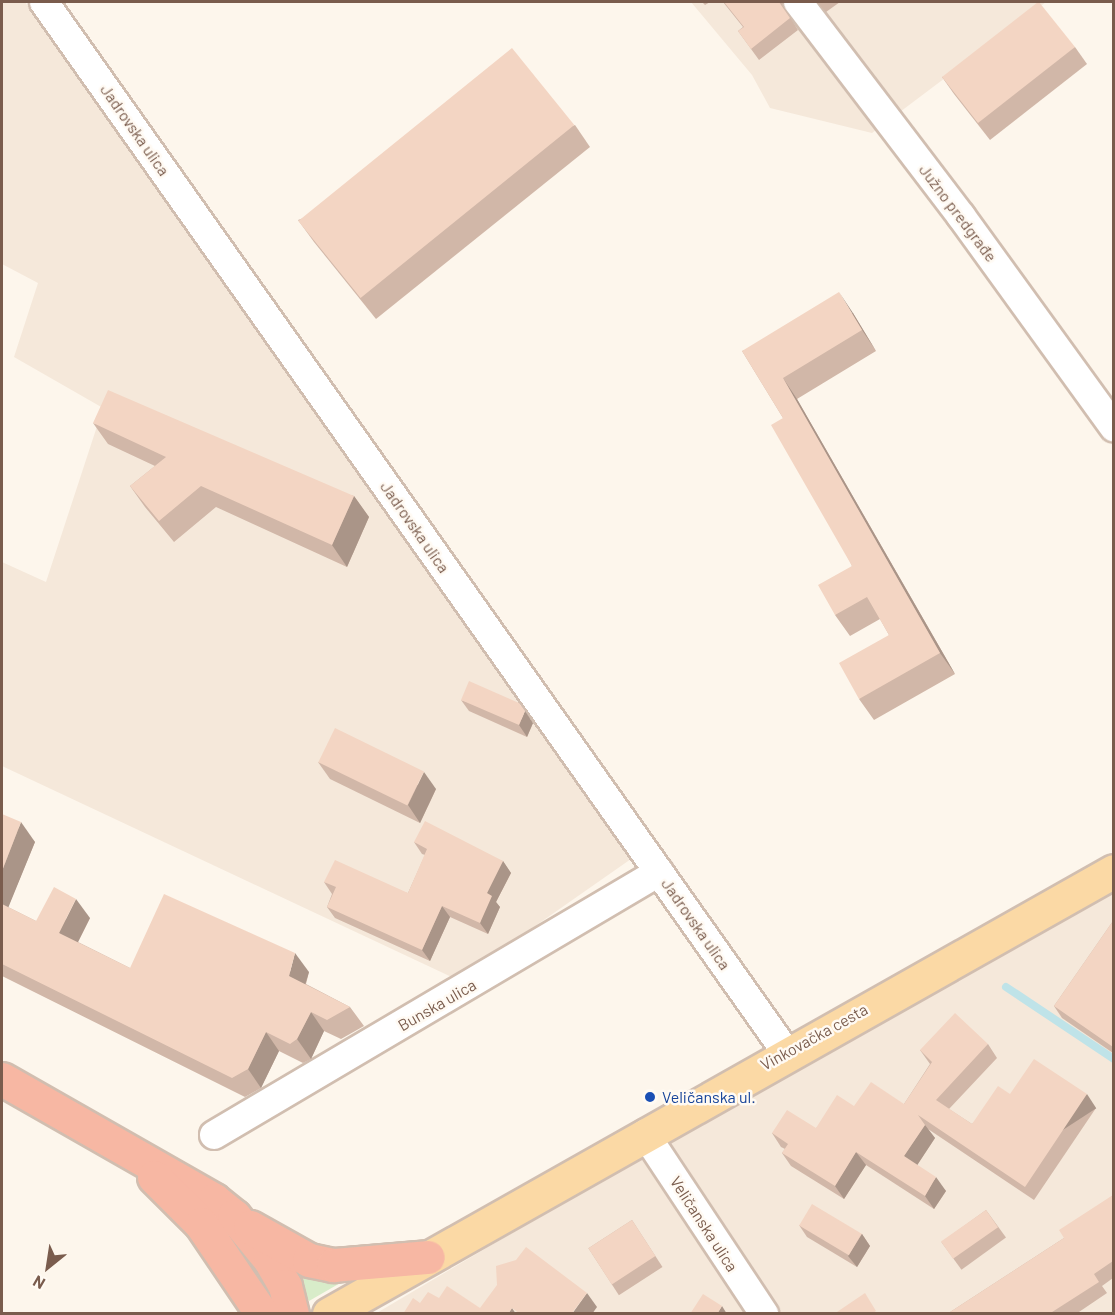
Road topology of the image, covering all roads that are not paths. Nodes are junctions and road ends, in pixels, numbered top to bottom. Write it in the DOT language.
graph roads {
  1 [pos="44,2"];
  2 [pos="798,2"];
  3 [pos="1113,428"];
  4 [pos="1113,871"];
  5 [pos="659,872"];
  6 [pos="786,1052"];
  7 [pos="2,1079"];
  8 [pos="645,1134"];
  9 [pos="214,1135"];
  10 [pos="126,1150"];
  11 [pos="234,1216"];
  12 [pos="428,1257"];
  13 [pos="239,1281"];
  14 [pos="235,1314"];
  15 [pos="262,1314"];
  16 [pos="292,1314"];
  17 [pos="329,1314"];
  18 [pos="764,1314"];
  1 -- 5 [label="street, Jadrovska ulica"];
  2 -- 3 [label="street, Južno predgrađe"];
  4 -- 6 [label="main road, Vinkovačka cesta"];
  5 -- 6 [label="street, Jadrovska ulica"];
  5 -- 9 [label="street, Bunska ulica"];
  6 -- 8 [label="main road, Vinkovačka cesta"];
  7 -- 10 [label="highway"];
  8 -- 12 [label="main road, Vinkovačka cesta"];
  8 -- 18 [label="street, Veličanska ulica"];
  10 -- 11 [label="highway"];
  10 -- 13 [label="highway"];
  11 -- 12 [label="highway"];
  11 -- 16 [label="highway"];
  12 -- 17 [label="main road, Vinkovačka cesta"];
  13 -- 14 [label="highway"];
  13 -- 15 [label="highway"];
}
